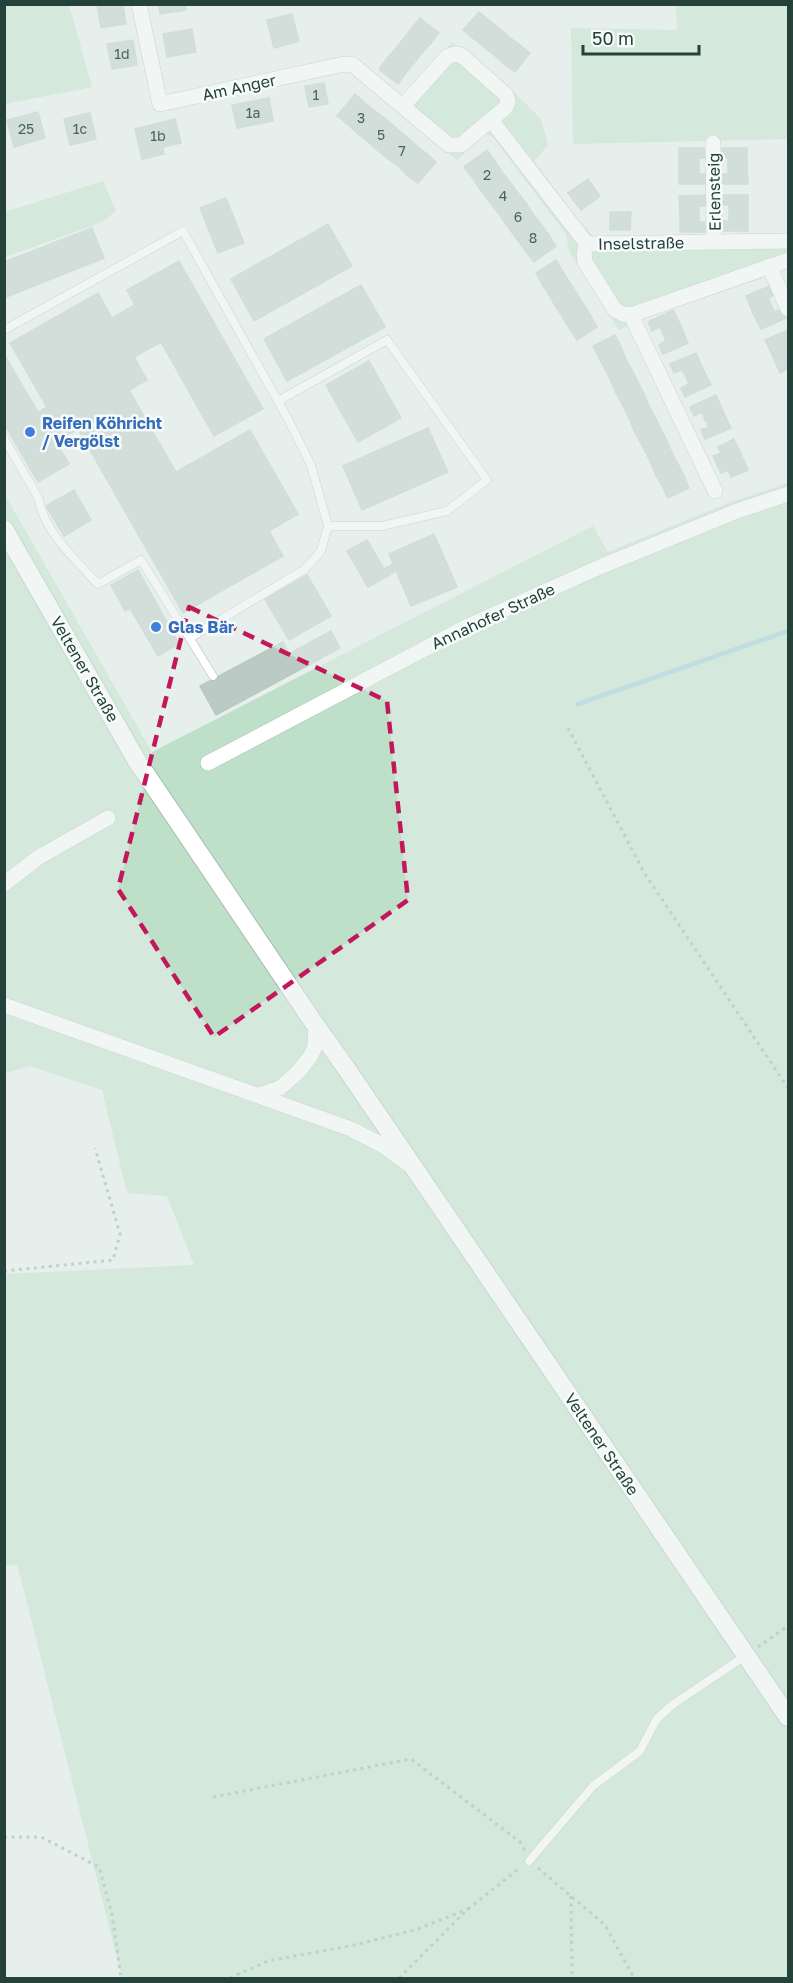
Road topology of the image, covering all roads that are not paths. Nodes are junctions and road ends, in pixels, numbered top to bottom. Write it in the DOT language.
graph roads {
  1 [pos="139,4"];
  2 [pos="403,106"];
  3 [pos="491,120"];
  4 [pos="713,143"];
  5 [pos="789,241"];
  6 [pos="714,242"];
  7 [pos="587,244"];
  8 [pos="789,260"];
  9 [pos="770,266"];
  10 [pos="789,309"];
  11 [pos="631,315"];
  12 [pos="4,330"];
  13 [pos="278,401"];
  14 [pos="4,438"];
  15 [pos="716,491"];
  16 [pos="789,494"];
  17 [pos="328,526"];
  18 [pos="4,529"];
  19 [pos="190,639"];
  20 [pos="213,676"];
  21 [pos="208,763"];
  22 [pos="108,818"];
  23 [pos="4,884"];
  24 [pos="4,1005"];
  25 [pos="316,1026"];
  26 [pos="259,1095"];
  27 [pos="417,1171"];
  28 [pos="747,1655"];
  29 [pos="789,1717"];
  30 [pos="529,1861"];
  1 -- 2 [label="street, Am Anger"];
  2 -- 3 [label="street, Am Anger"];
  2 -- 3 [label="street, Am Anger"];
  3 -- 7 [label="street"];
  4 -- 6 [label="street, Erlensteig"];
  5 -- 6 [label="street, Inselstraße"];
  6 -- 7 [label="street, Inselstraße"];
  7 -- 11 [label="street, Inselstraße"];
  8 -- 9 [label="street"];
  9 -- 10 [label="street"];
  9 -- 11 [label="street"];
  11 -- 15 [label="street, Inselstraße"];
  12 -- 13 [label="lane"];
  13 -- 17 [label="lane"];
  13 -- 17 [label="lane"];
  14 -- 19 [label="lane"];
  16 -- 21 [label="street, Annahofer Straße"];
  17 -- 19 [label="lane"];
  18 -- 25 [label="main road, Veltener Straße"];
  19 -- 20 [label="lane"];
  22 -- 23 [label="street"];
  24 -- 26 [label="street"];
  25 -- 26 [label="street"];
  25 -- 27 [label="main road, Veltener Straße"];
  26 -- 27 [label="street"];
  27 -- 28 [label="main road, Veltener Straße"];
  28 -- 29 [label="main road, Veltener Straße"];
  28 -- 30 [label="lane"];
}
